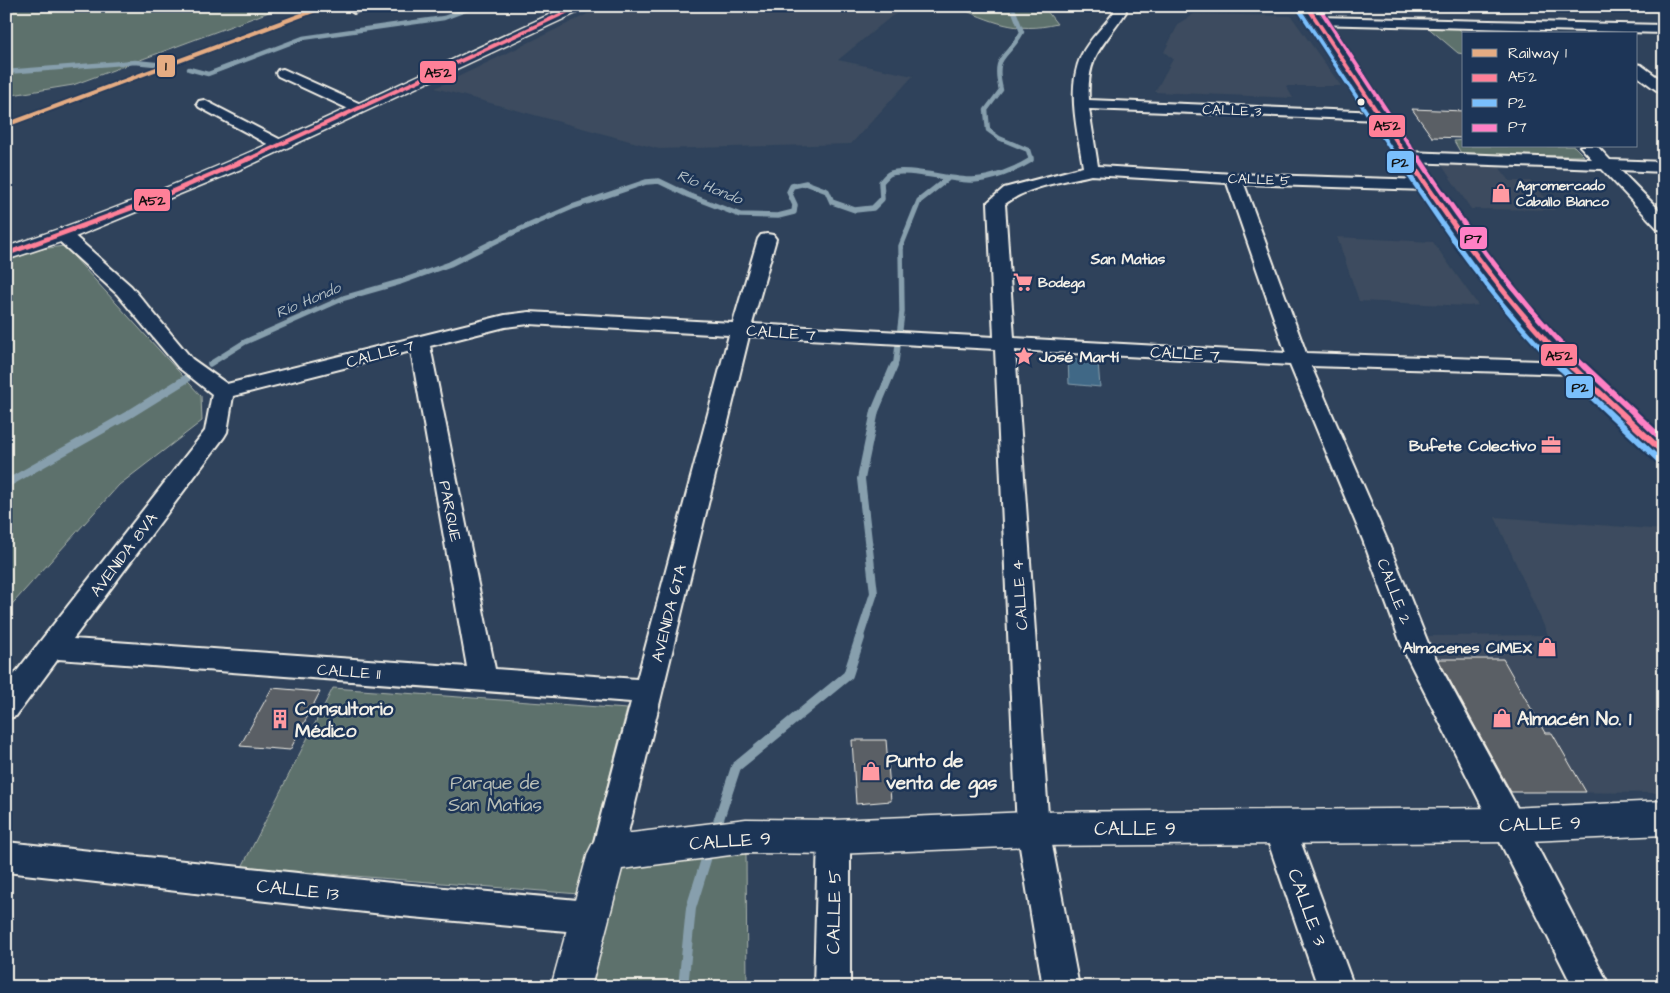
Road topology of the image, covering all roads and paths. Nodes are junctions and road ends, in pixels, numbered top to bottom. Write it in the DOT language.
graph roads {
  1 [pos="580,6"];
  2 [pos="1119,6"];
  3 [pos="1455,12"];
  4 [pos="1312,14"];
  5 [pos="1571,16"];
  6 [pos="1472,29"];
  7 [pos="1664,29"];
  8 [pos="1588,30"];
  9 [pos="1638,70"];
  10 [pos="283,73"];
  11 [pos="1664,89"];
  12 [pos="204,104"];
  13 [pos="1083,104"];
  14 [pos="358,108"];
  15 [pos="1380,116"];
  16 [pos="278,144"];
  17 [pos="1590,148"];
  18 [pos="1408,157"];
  19 [pos="1606,165"];
  20 [pos="1664,166"];
  21 [pos="1092,170"];
  22 [pos="1234,179"];
  23 [pos="1426,185"];
  24 [pos="996,202"];
  25 [pos="1664,225"];
  26 [pos="63,235"];
  27 [pos="767,239"];
  28 [pos="6,254"];
  29 [pos="741,329"];
  30 [pos="419,342"];
  31 [pos="1003,344"];
  32 [pos="1298,359"];
  33 [pos="1572,368"];
  34 [pos="223,392"];
  35 [pos="1664,454"];
  36 [pos="51,648"];
  37 [pos="483,680"];
  38 [pos="648,692"];
  39 [pos="6,708"];
  40 [pos="1664,818"];
  41 [pos="1509,825"];
  42 [pos="1279,827"];
  43 [pos="1033,829"];
  44 [pos="834,837"];
  45 [pos="607,853"];
  46 [pos="6,857"];
  47 [pos="589,917"];
  48 [pos="571,987"];
  49 [pos="832,987"];
  50 [pos="1061,987"];
  51 [pos="1336,987"];
  52 [pos="1592,987"];
  1 -- 14 [label="street"];
  2 -- 13 [label="street"];
  3 -- 6 [label="street"];
  4 -- 6 [label="street"];
  4 -- 15 [label="street"];
  5 -- 8 [label="street"];
  6 -- 8 [label="street"];
  7 -- 8 [label="street"];
  9 -- 11 [label="street"];
  10 -- 14 [label="street"];
  12 -- 16 [label="street"];
  13 -- 15 [label="street, CALLE 3"];
  13 -- 21 [label="street"];
  14 -- 16 [label="street"];
  15 -- 18 [label="street"];
  16 -- 26 [label="street"];
  17 -- 19 [label="street"];
  18 -- 19 [label="street"];
  18 -- 23 [label="street"];
  19 -- 20 [label="street"];
  19 -- 25 [label="street"];
  21 -- 22 [label="street, CALLE 5"];
  21 -- 24 [label="street, CALLE 5"];
  22 -- 23 [label="street, CALLE 5"];
  22 -- 32 [label="street, CALLE 2"];
  23 -- 33 [label="street"];
  24 -- 31 [label="street, CALLE 4"];
  26 -- 28 [label="street"];
  26 -- 34 [label="street"];
  27 -- 29 [label="street, AVENIDA 6TA"];
  29 -- 30 [label="street, CALLE 7"];
  29 -- 31 [label="street, CALLE 7"];
  29 -- 38 [label="street, AVENIDA 6TA"];
  30 -- 34 [label="street, CALLE 7"];
  30 -- 37 [label="street, PARQUE"];
  31 -- 32 [label="street, CALLE 7"];
  31 -- 43 [label="street, CALLE 4"];
  32 -- 33 [label="street, CALLE 7"];
  32 -- 41 [label="street, CALLE 2"];
  33 -- 35 [label="street"];
  34 -- 36 [label="street, AVENIDA 8VA"];
  36 -- 37 [label="street, CALLE 11"];
  36 -- 39 [label="street, AVENIDA 8VA"];
  37 -- 38 [label="street, CALLE 11"];
  38 -- 45 [label="street, AVENIDA 6TA"];
  40 -- 41 [label="street, CALLE 9"];
  41 -- 42 [label="street, CALLE 9"];
  41 -- 52 [label="street, CALLE 2"];
  42 -- 43 [label="street, CALLE 9"];
  42 -- 51 [label="street, CALLE 3"];
  43 -- 44 [label="street, CALLE 9"];
  43 -- 50 [label="street, CALLE 4"];
  44 -- 45 [label="street, CALLE 9"];
  44 -- 49 [label="street, CALLE 5"];
  45 -- 47 [label="street, AVENIDA 6TA"];
  46 -- 47 [label="street, CALLE 13"];
  47 -- 48 [label="street, AVENIDA 6TA"];
}
